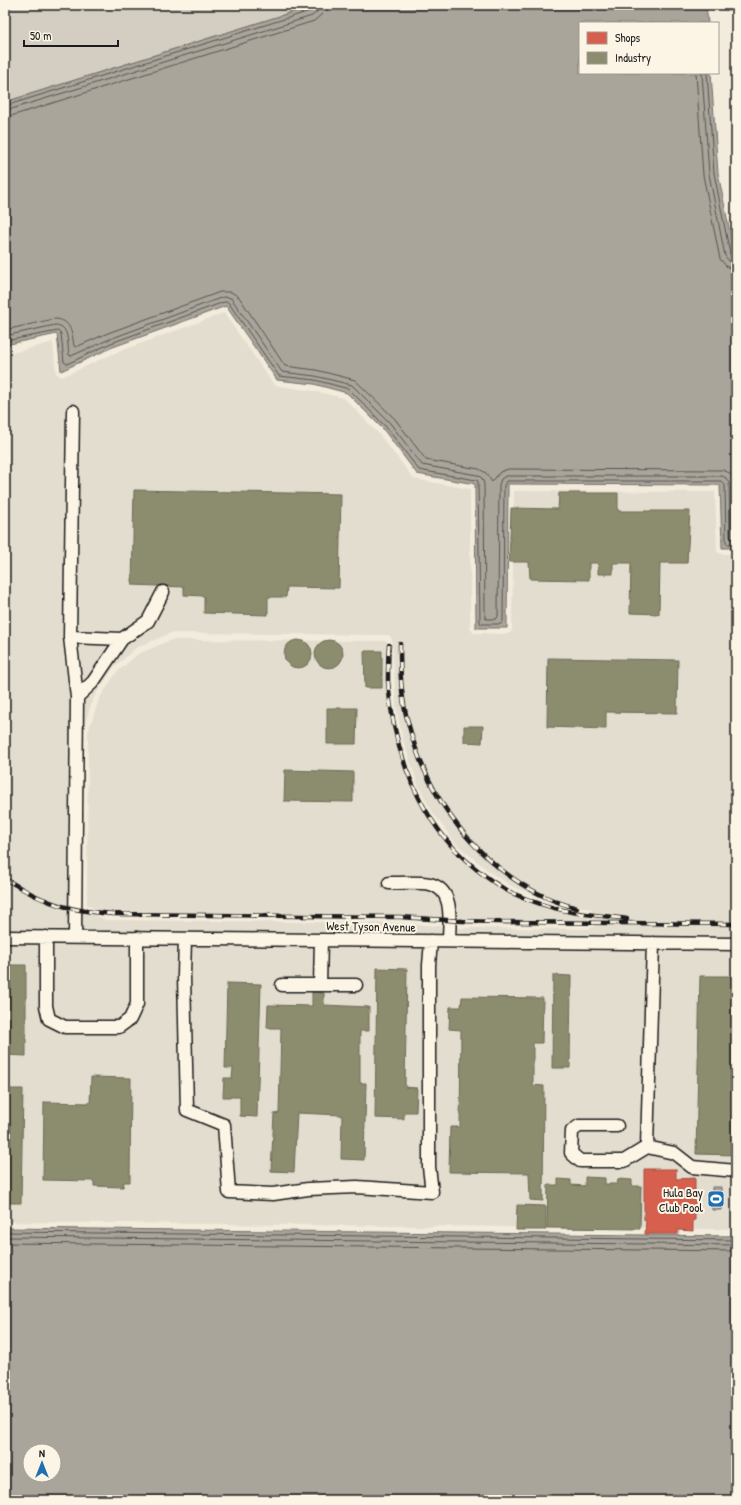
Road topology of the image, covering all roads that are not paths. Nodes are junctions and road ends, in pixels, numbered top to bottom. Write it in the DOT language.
graph roads {
  1 [pos="73,411"];
  2 [pos="163,592"];
  3 [pos="70,637"];
  4 [pos="122,640"];
  5 [pos="77,697"];
  6 [pos="389,883"];
  7 [pos="5,937"];
  8 [pos="46,937"];
  9 [pos="75,937"];
  10 [pos="137,938"];
  11 [pos="185,939"];
  12 [pos="321,940"];
  13 [pos="431,941"];
  14 [pos="449,941"];
  15 [pos="653,943"];
  16 [pos="736,944"];
  17 [pos="282,985"];
  18 [pos="320,985"];
  19 [pos="356,985"];
  20 [pos="618,1126"];
  21 [pos="647,1147"];
  22 [pos="736,1171"];
  1 -- 3 [label="street"];
  2 -- 4 [label="street"];
  3 -- 4 [label="street"];
  3 -- 5 [label="street"];
  4 -- 5 [label="street"];
  5 -- 9 [label="street"];
  6 -- 14 [label="street"];
  7 -- 8 [label="street, West Tyson Avenue"];
  8 -- 9 [label="street, West Tyson Avenue"];
  8 -- 10 [label="street"];
  9 -- 10 [label="street, West Tyson Avenue"];
  10 -- 11 [label="street, West Tyson Avenue"];
  11 -- 12 [label="street, West Tyson Avenue"];
  11 -- 13 [label="street"];
  12 -- 13 [label="street, West Tyson Avenue"];
  12 -- 18 [label="street"];
  13 -- 14 [label="street, West Tyson Avenue"];
  14 -- 15 [label="street, West Tyson Avenue"];
  15 -- 16 [label="street, West Tyson Avenue"];
  15 -- 21 [label="street"];
  17 -- 18 [label="street"];
  18 -- 19 [label="street"];
  20 -- 21 [label="street"];
  21 -- 22 [label="street"];
}
